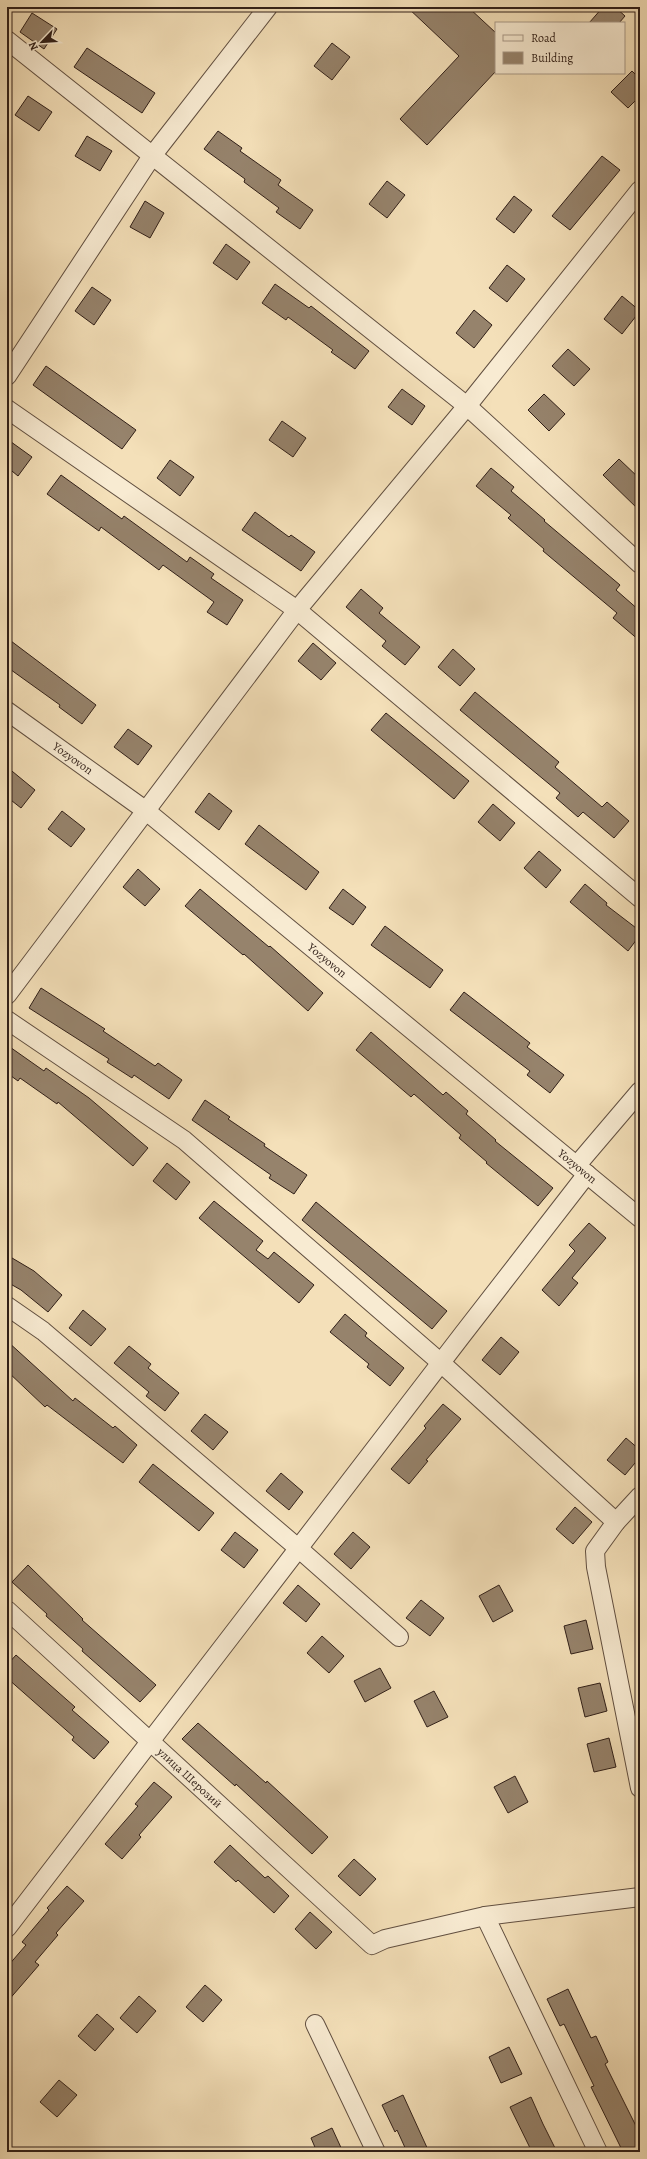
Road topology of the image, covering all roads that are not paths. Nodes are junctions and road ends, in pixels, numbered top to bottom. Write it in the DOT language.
graph roads {
  1 [pos="268,7"];
  2 [pos="7,40"];
  3 [pos="152,156"];
  4 [pos="640,190"];
  5 [pos="7,376"];
  6 [pos="467,406"];
  7 [pos="7,409"];
  8 [pos="640,564"];
  9 [pos="297,610"];
  10 [pos="7,711"];
  11 [pos="145,810"];
  12 [pos="640,898"];
  13 [pos="7,994"];
  14 [pos="7,1020"];
  15 [pos="640,1091"];
  16 [pos="582,1170"];
  17 [pos="640,1218"];
  18 [pos="7,1306"];
  19 [pos="440,1362"];
  20 [pos="640,1496"];
  21 [pos="616,1522"];
  22 [pos="298,1548"];
  23 [pos="7,1610"];
  24 [pos="399,1638"];
  25 [pos="151,1742"];
  26 [pos="640,1788"];
  27 [pos="640,1898"];
  28 [pos="485,1916"];
  29 [pos="7,1928"];
  30 [pos="315,2024"];
  31 [pos="376,2152"];
  32 [pos="598,2152"];
  1 -- 3 [label="street"];
  2 -- 3 [label="street"];
  3 -- 5 [label="street"];
  3 -- 6 [label="street"];
  4 -- 6 [label="street"];
  6 -- 8 [label="street"];
  6 -- 9 [label="street"];
  7 -- 9 [label="street"];
  9 -- 11 [label="street"];
  9 -- 12 [label="street"];
  10 -- 11 [label="street, Yozyovon"];
  11 -- 13 [label="street"];
  11 -- 16 [label="street, Yozyovon"];
  14 -- 19 [label="street"];
  15 -- 16 [label="street"];
  16 -- 17 [label="street, Yozyovon"];
  16 -- 19 [label="street"];
  18 -- 22 [label="street"];
  19 -- 21 [label="street"];
  19 -- 22 [label="street"];
  20 -- 21 [label="street"];
  21 -- 26 [label="street"];
  22 -- 24 [label="street"];
  22 -- 25 [label="street"];
  23 -- 25 [label="street, улица Шерозий"];
  25 -- 28 [label="street, улица Шерозий"];
  25 -- 29 [label="street"];
  27 -- 28 [label="street"];
  28 -- 32 [label="street"];
  30 -- 31 [label="street"];
}
